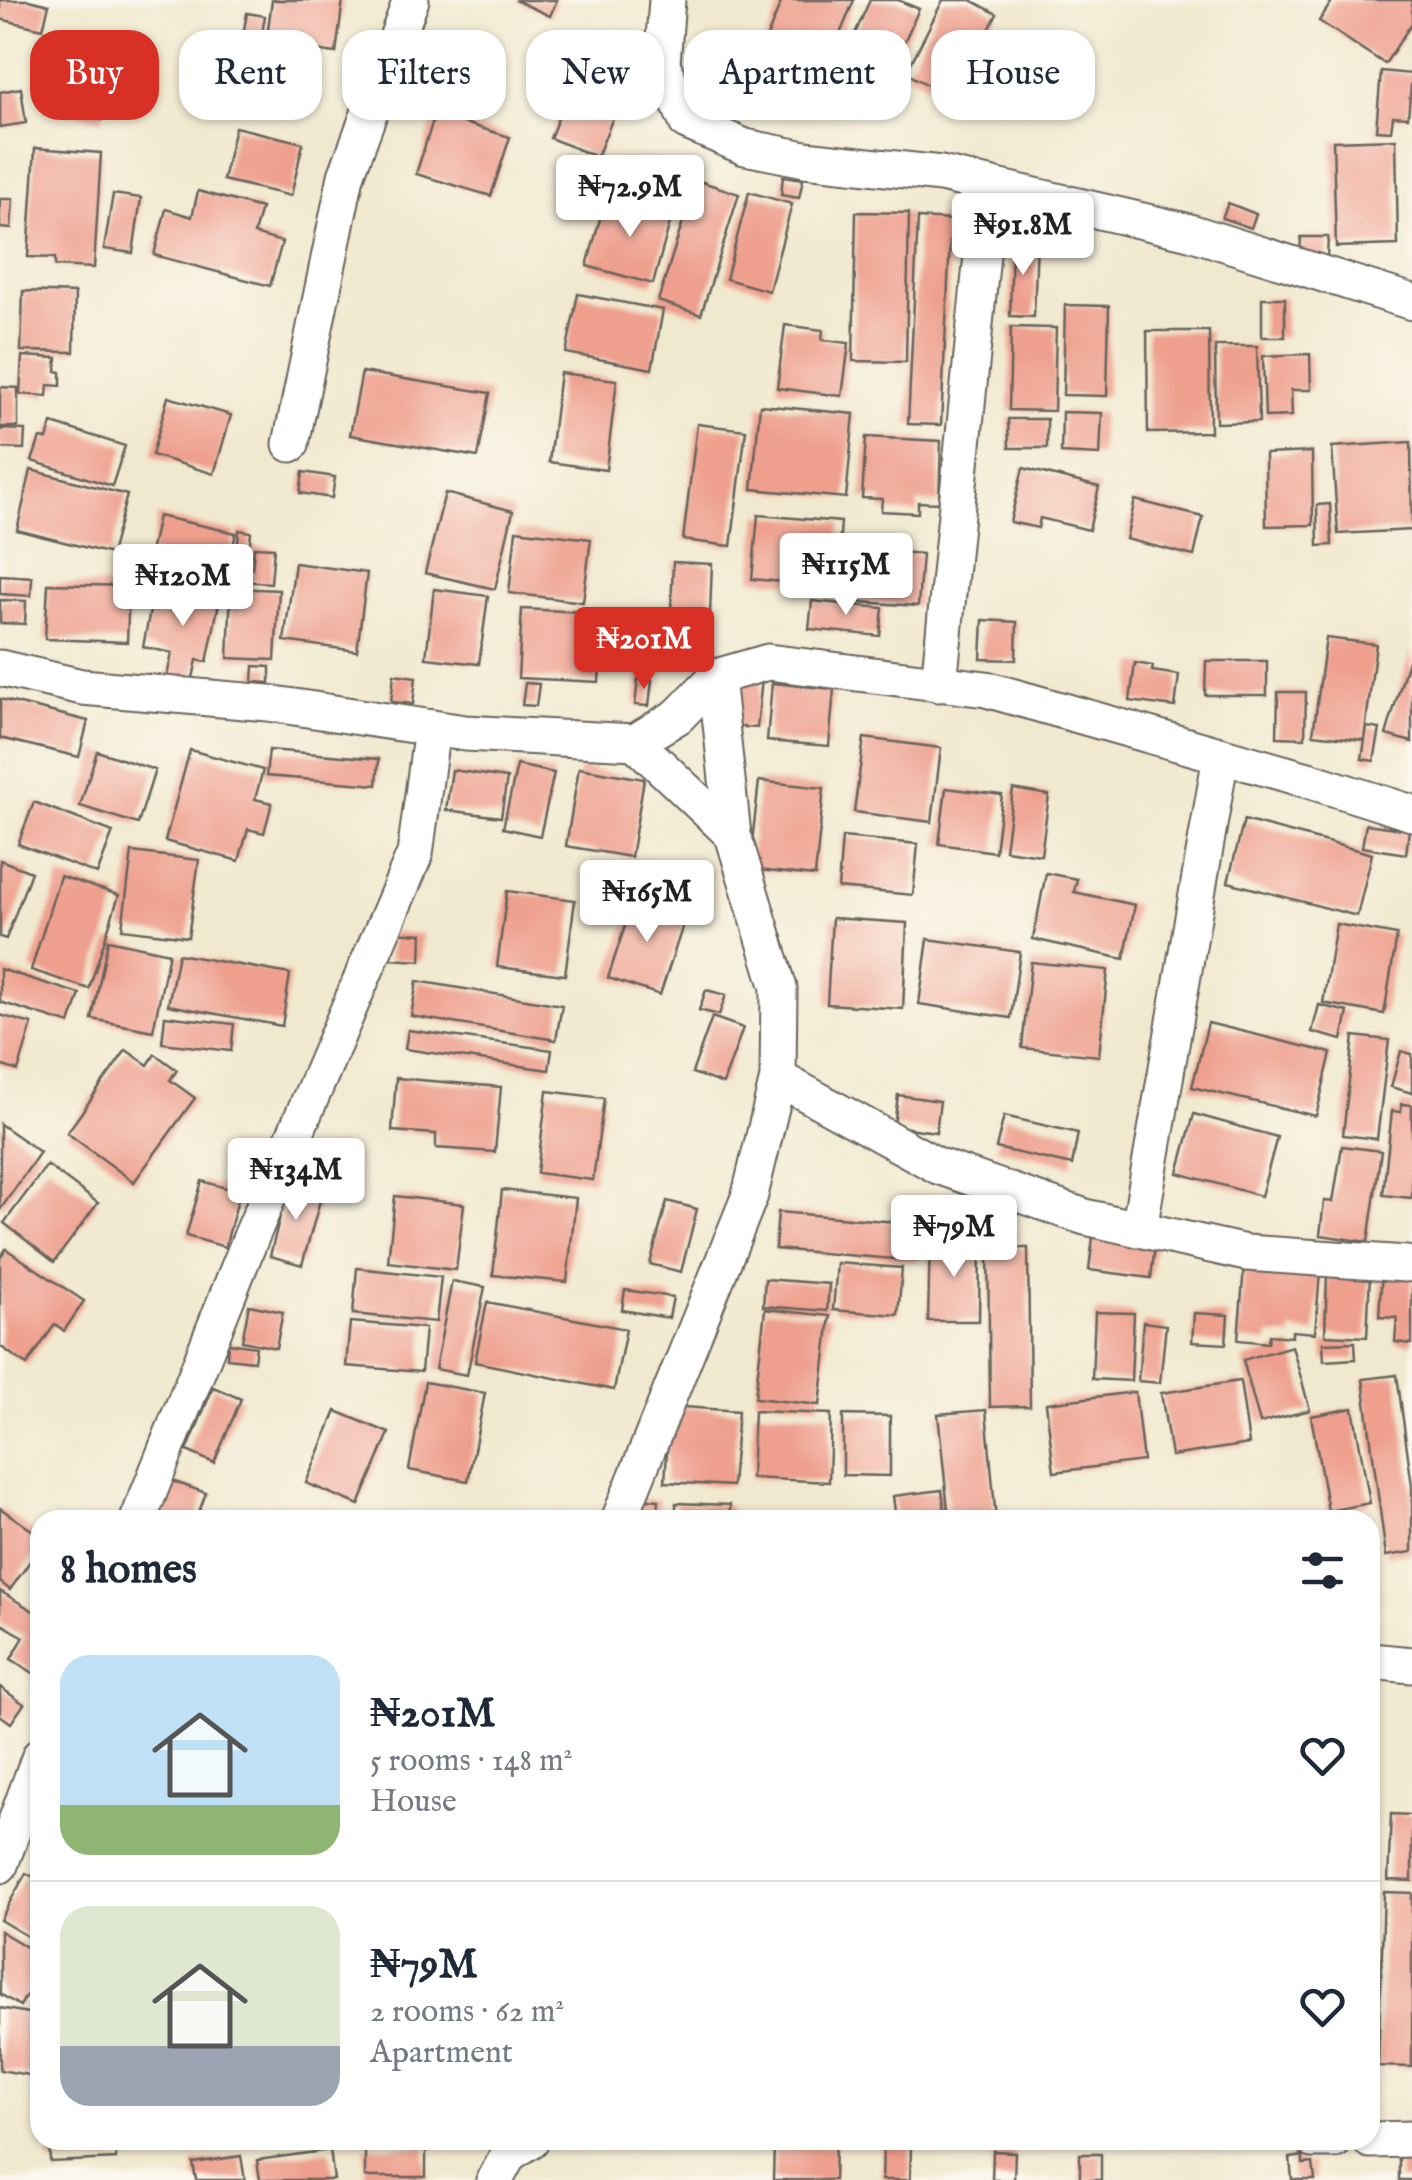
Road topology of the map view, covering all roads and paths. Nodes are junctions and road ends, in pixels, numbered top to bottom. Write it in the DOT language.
graph roads {
  1 [pos="411,0"];
  2 [pos="667,0"];
  3 [pos="988,185"];
  4 [pos="1412,302"];
  5 [pos="290,444"];
  6 [pos="0,668"];
  7 [pos="716,677"];
  8 [pos="939,684"];
  9 [pos="432,728"];
  10 [pos="635,742"];
  11 [pos="1221,756"];
  12 [pos="1412,813"];
  13 [pos="733,835"];
  14 [pos="778,1078"];
  15 [pos="1139,1228"];
  16 [pos="1406,1264"];
  17 [pos="142,1510"];
  18 [pos="623,1510"];
  19 [pos="1380,1662"];
  20 [pos="1412,1665"];
  21 [pos="30,1783"];
  22 [pos="0,1865"];
  23 [pos="1380,2140"];
  24 [pos="1412,2140"];
  25 [pos="515,2150"];
  26 [pos="496,2180"];
  1 -- 5 [label="street"];
  2 -- 3 [label="street"];
  3 -- 4 [label="street"];
  3 -- 8 [label="street"];
  6 -- 9 [label="street"];
  7 -- 8 [label="street"];
  7 -- 10 [label="street"];
  7 -- 13 [label="street"];
  8 -- 11 [label="street"];
  9 -- 10 [label="street"];
  9 -- 17 [label="street"];
  10 -- 13 [label="street"];
  11 -- 12 [label="street"];
  11 -- 15 [label="street"];
  13 -- 14 [label="street"];
  14 -- 15 [label="street"];
  14 -- 18 [label="street"];
  15 -- 16 [label="street"];
  19 -- 20 [label="street"];
  21 -- 22 [label="street"];
  23 -- 24 [label="street"];
  25 -- 26 [label="street"];
}
